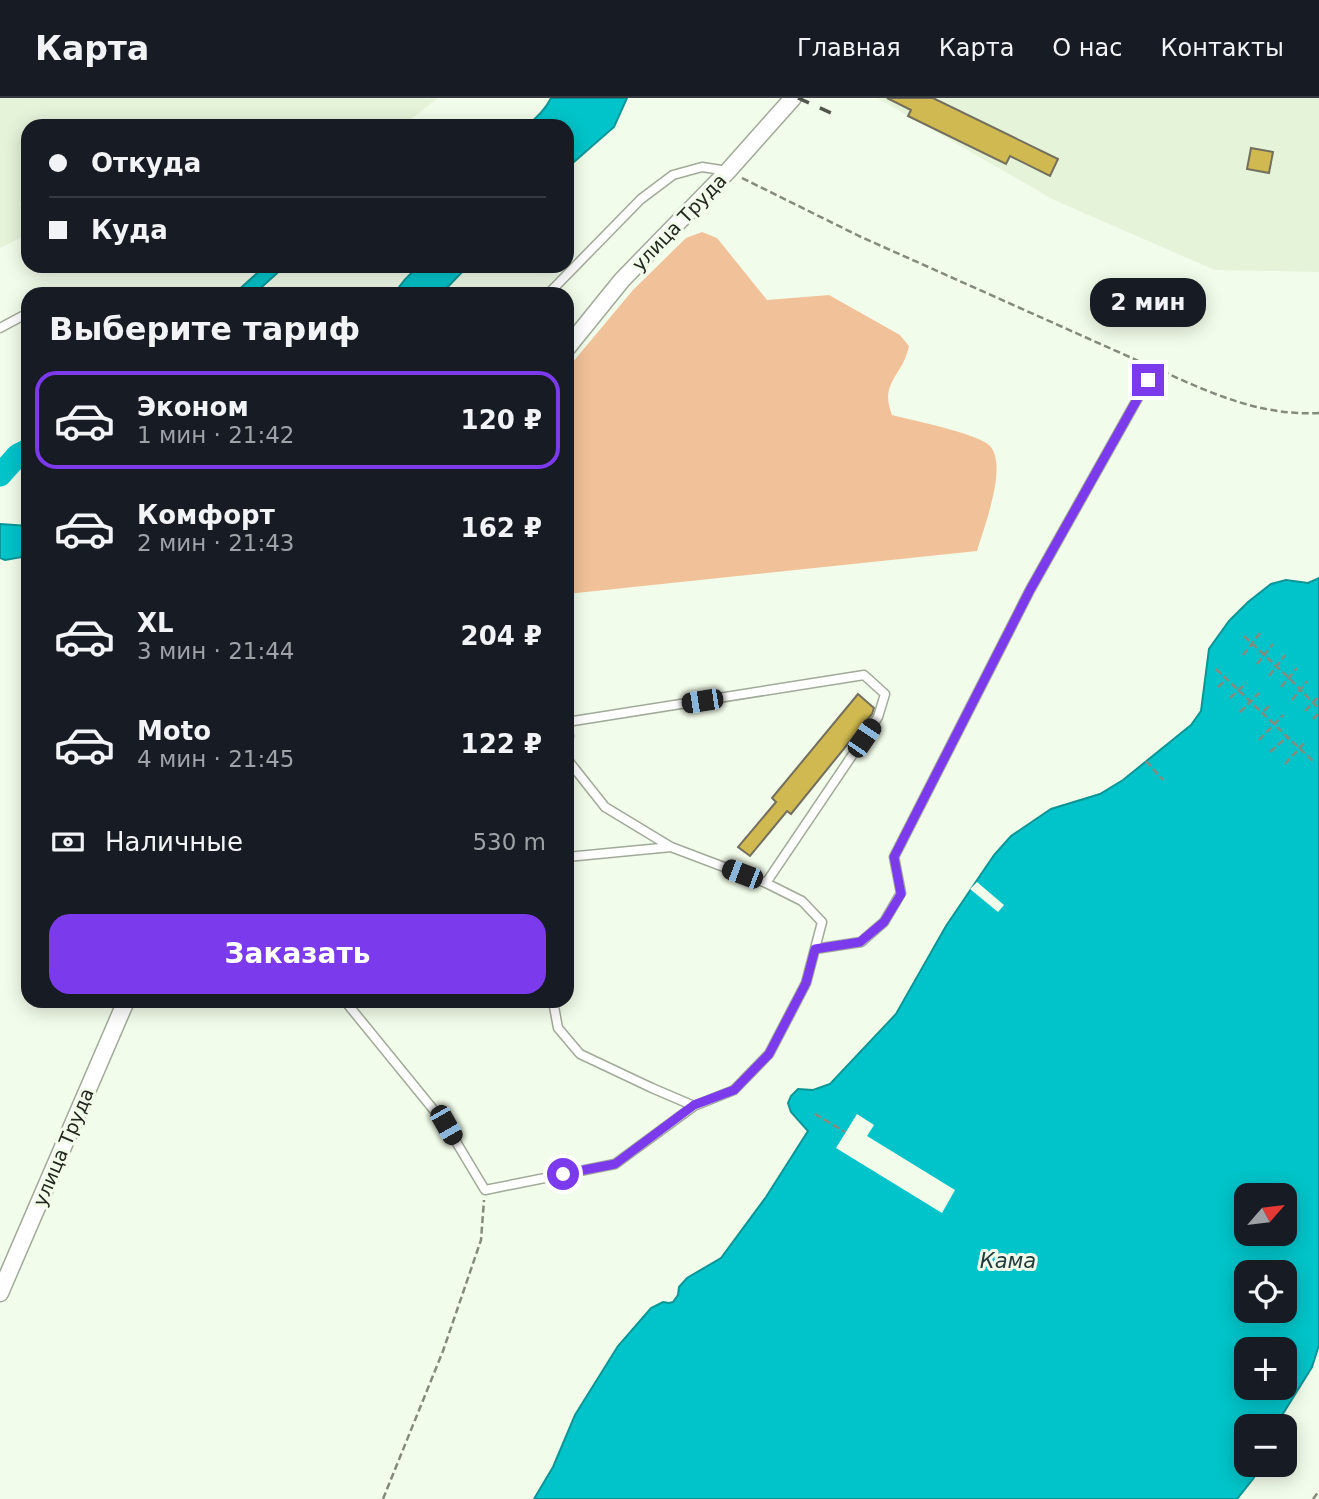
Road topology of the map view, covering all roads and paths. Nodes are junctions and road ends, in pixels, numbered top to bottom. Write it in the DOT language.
graph roads {
  1 [pos="793,98"];
  2 [pos="728,171"];
  3 [pos="574,267"];
  4 [pos="569,273"];
  5 [pos="555,287"];
  6 [pos="21,317"];
  7 [pos="0,328"];
  8 [pos="574,339"];
  9 [pos="1152,367"];
  10 [pos="1319,412"];
  11 [pos="1260,633"];
  12 [pos="1244,636"];
  13 [pos="1252,644"];
  14 [pos="1273,644"];
  15 [pos="1243,655"];
  16 [pos="1265,655"];
  17 [pos="1285,655"];
  18 [pos="1256,664"];
  19 [pos="1277,666"];
  20 [pos="1216,668"];
  21 [pos="1297,668"];
  22 [pos="1269,676"];
  23 [pos="1289,678"];
  24 [pos="1227,679"];
  25 [pos="1307,681"];
  26 [pos="1246,683"];
  27 [pos="1218,687"];
  28 [pos="1281,687"];
  29 [pos="1239,690"];
  30 [pos="1300,690"];
  31 [pos="1259,693"];
  32 [pos="1319,695"];
  33 [pos="1230,698"];
  34 [pos="1292,700"];
  35 [pos="1251,701"];
  36 [pos="1313,702"];
  37 [pos="1271,704"];
  38 [pos="1305,711"];
  39 [pos="1319,711"];
  40 [pos="1240,712"];
  41 [pos="1263,712"];
  42 [pos="1283,715"];
  43 [pos="1313,719"];
  44 [pos="574,721"];
  45 [pos="1275,723"];
  46 [pos="1288,736"];
  47 [pos="1259,740"];
  48 [pos="1305,742"];
  49 [pos="1300,748"];
  50 [pos="1270,752"];
  51 [pos="1146,761"];
  52 [pos="1315,763"];
  53 [pos="1284,764"];
  54 [pos="574,768"];
  55 [pos="1163,780"];
  56 [pos="671,846"];
  57 [pos="574,856"];
  58 [pos="766,883"];
  59 [pos="815,949"];
  60 [pos="123,1008"];
  61 [pos="351,1008"];
  62 [pos="554,1008"];
  63 [pos="694,1105"];
  64 [pos="815,1114"];
  65 [pos="845,1132"];
  66 [pos="485,1190"];
  67 [pos="0,1293"];
  68 [pos="1319,1491"];
  69 [pos="383,1499"];
  70 [pos="1313,1499"];
  1 -- 2 [label="street, улица Труда"];
  2 -- 3 [label="lane"];
  2 -- 8 [label="street, улица Труда"];
  2 -- 9 [label="path"];
  4 -- 5 [label="lane"];
  6 -- 7 [label="lane"];
  9 -- 10 [label="path"];
  9 -- 59 [label="lane"];
  11 -- 13 [label="path"];
  12 -- 13 [label="path"];
  13 -- 15 [label="path"];
  13 -- 16 [label="path"];
  14 -- 16 [label="path"];
  16 -- 18 [label="path"];
  16 -- 19 [label="path"];
  17 -- 19 [label="path"];
  19 -- 22 [label="path"];
  19 -- 23 [label="path"];
  20 -- 24 [label="path"];
  21 -- 23 [label="path"];
  23 -- 28 [label="path"];
  23 -- 30 [label="path"];
  24 -- 27 [label="path"];
  24 -- 29 [label="path"];
  25 -- 30 [label="path"];
  26 -- 29 [label="path"];
  29 -- 33 [label="path"];
  29 -- 35 [label="path"];
  30 -- 34 [label="path"];
  30 -- 36 [label="path"];
  31 -- 35 [label="path"];
  32 -- 36 [label="path"];
  35 -- 40 [label="path"];
  35 -- 41 [label="path"];
  36 -- 38 [label="path"];
  36 -- 39 [label="path"];
  37 -- 41 [label="path"];
  39 -- 43 [label="path"];
  41 -- 45 [label="path"];
  42 -- 45 [label="path"];
  44 -- 58 [label="lane"];
  45 -- 46 [label="path"];
  45 -- 47 [label="path"];
  46 -- 49 [label="path"];
  46 -- 50 [label="path"];
  48 -- 49 [label="path"];
  49 -- 52 [label="path"];
  49 -- 53 [label="path"];
  51 -- 55 [label="path"];
  54 -- 56 [label="lane"];
  56 -- 57 [label="lane"];
  56 -- 58 [label="lane"];
  58 -- 59 [label="lane"];
  59 -- 63 [label="lane"];
  60 -- 67 [label="street, улица Труда"];
  61 -- 66 [label="lane"];
  62 -- 63 [label="lane"];
  63 -- 66 [label="lane"];
  64 -- 65 [label="path"];
  66 -- 69 [label="path"];
  68 -- 70 [label="path"];
}
